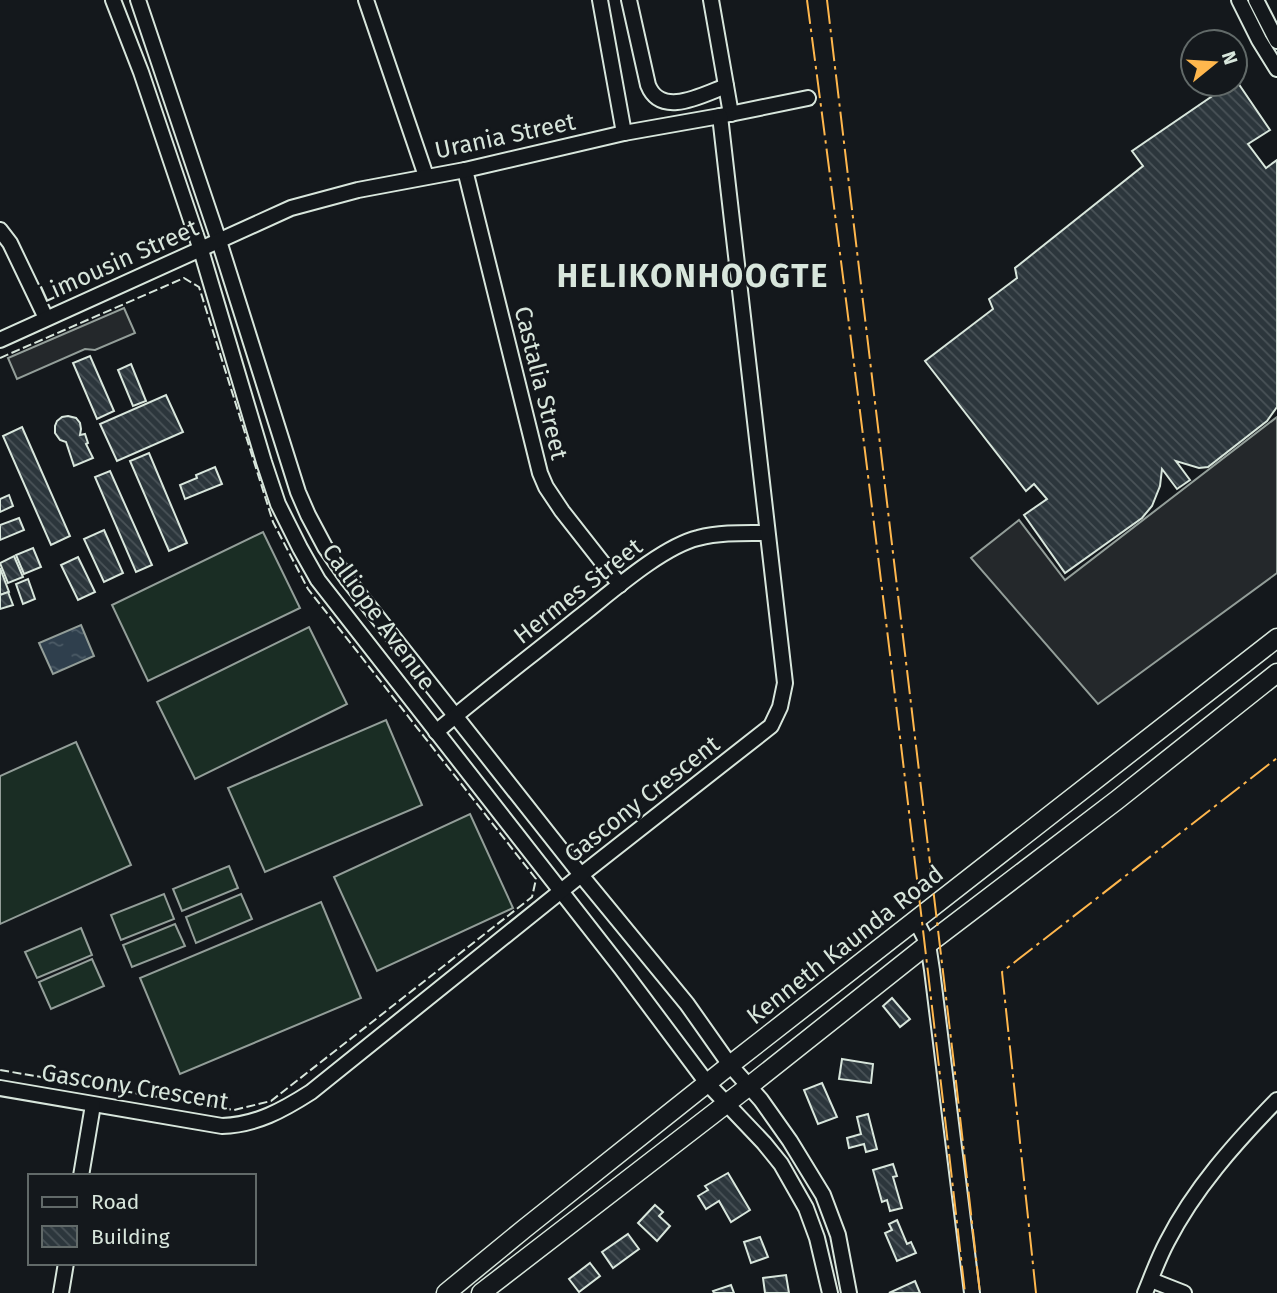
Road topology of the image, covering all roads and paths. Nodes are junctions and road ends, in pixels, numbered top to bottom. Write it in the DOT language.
graph roads {
  1 [pos="113,0"];
  2 [pos="138,0"];
  3 [pos="366,0"];
  4 [pos="600,0"];
  5 [pos="629,0"];
  6 [pos="711,0"];
  7 [pos="1239,0"];
  8 [pos="1255,0"];
  9 [pos="1275,34"];
  10 [pos="1258,38"];
  11 [pos="1275,61"];
  12 [pos="161,65"];
  13 [pos="141,72"];
  14 [pos="726,86"];
  15 [pos="808,98"];
  16 [pos="725,115"];
  17 [pos="624,133"];
  18 [pos="465,170"];
  19 [pos="426,176"];
  20 [pos="0,230"];
  21 [pos="219,241"];
  22 [pos="201,250"];
  23 [pos="47,318"];
  24 [pos="0,340"];
  25 [pos="767,533"];
  26 [pos="620,585"];
  27 [pos="1277,638"];
  28 [pos="1277,673"];
  29 [pos="455,717"];
  30 [pos="436,732"];
  31 [pos="581,875"];
  32 [pos="562,891"];
  33 [pos="916,921"];
  34 [pos="928,944"];
  35 [pos="730,1065"];
  36 [pos="708,1083"];
  37 [pos="748,1087"];
  38 [pos="0,1088"];
  39 [pos="1277,1100"];
  40 [pos="726,1104"];
  41 [pos="93,1105"];
  42 [pos="81,1174"];
  43 [pos="489,1258"];
  44 [pos="66,1265"];
  45 [pos="505,1275"];
  46 [pos="1148,1286"];
  47 [pos="61,1293"];
  48 [pos="446,1293"];
  49 [pos="481,1293"];
  50 [pos="830,1293"];
  51 [pos="849,1293"];
  52 [pos="972,1293"];
  53 [pos="1184,1293"];
  1 -- 13 [label="street, Calliope Avenue"];
  2 -- 12 [label="street, Calliope Avenue"];
  3 -- 19 [label="street"];
  4 -- 17 [label="street"];
  5 -- 14 [label="street"];
  6 -- 14 [label="street, Gascony Crescent"];
  7 -- 10 [label="street"];
  8 -- 9 [label="street"];
  9 -- 10 [label="street"];
  10 -- 11 [label="street"];
  12 -- 13 [label="street"];
  12 -- 21 [label="street, Calliope Avenue"];
  13 -- 22 [label="street, Calliope Avenue"];
  14 -- 16 [label="street, Gascony Crescent"];
  15 -- 16 [label="street, Urania Street"];
  16 -- 17 [label="street, Urania Street"];
  16 -- 25 [label="street, Gascony Crescent"];
  17 -- 18 [label="street, Urania Street"];
  18 -- 19 [label="street, Urania Street"];
  18 -- 26 [label="street, Castalia Street"];
  19 -- 21 [label="street, Urania Street"];
  20 -- 23 [label="street"];
  21 -- 22 [label="street, Limousin Street"];
  21 -- 29 [label="street, Calliope Avenue"];
  22 -- 23 [label="street, Limousin Street"];
  22 -- 30 [label="street, Calliope Avenue"];
  23 -- 24 [label="street, Limousin Street"];
  25 -- 26 [label="street, Hermes Street"];
  25 -- 31 [label="street, Gascony Crescent"];
  26 -- 29 [label="street, Hermes Street"];
  27 -- 33 [label="main road, Kenneth Kaunda Road"];
  28 -- 34 [label="main road, Kenneth Kaunda Road"];
  29 -- 30 [label="street, Hermes Street"];
  29 -- 31 [label="street, Calliope Avenue"];
  30 -- 32 [label="street, Calliope Avenue"];
  31 -- 32 [label="street, Gascony Crescent"];
  31 -- 35 [label="street, Calliope Avenue"];
  32 -- 36 [label="street, Calliope Avenue"];
  32 -- 41 [label="street, Gascony Crescent"];
  33 -- 34 [label="street"];
  33 -- 35 [label="main road, Kenneth Kaunda Road"];
  34 -- 37 [label="main road, Kenneth Kaunda Road"];
  34 -- 52 [label="street"];
  35 -- 36 [label="main road, Kenneth Kaunda Road"];
  35 -- 37 [label="street, Calliope Avenue"];
  36 -- 40 [label="street, Calliope Avenue"];
  36 -- 43 [label="main road, Kenneth Kaunda Road"];
  37 -- 40 [label="main road, Kenneth Kaunda Road"];
  37 -- 51 [label="street, Calliope Avenue"];
  38 -- 41 [label="street, Gascony Crescent"];
  39 -- 46 [label="street"];
  40 -- 45 [label="main road, Kenneth Kaunda Road"];
  40 -- 50 [label="street, Calliope Avenue"];
  41 -- 42 [label="street"];
  43 -- 45 [label="main road"];
  43 -- 48 [label="main road, Kenneth Kaunda Road"];
  44 -- 47 [label="street"];
  45 -- 49 [label="main road, Kenneth Kaunda Road"];
  46 -- 53 [label="street"];
}
